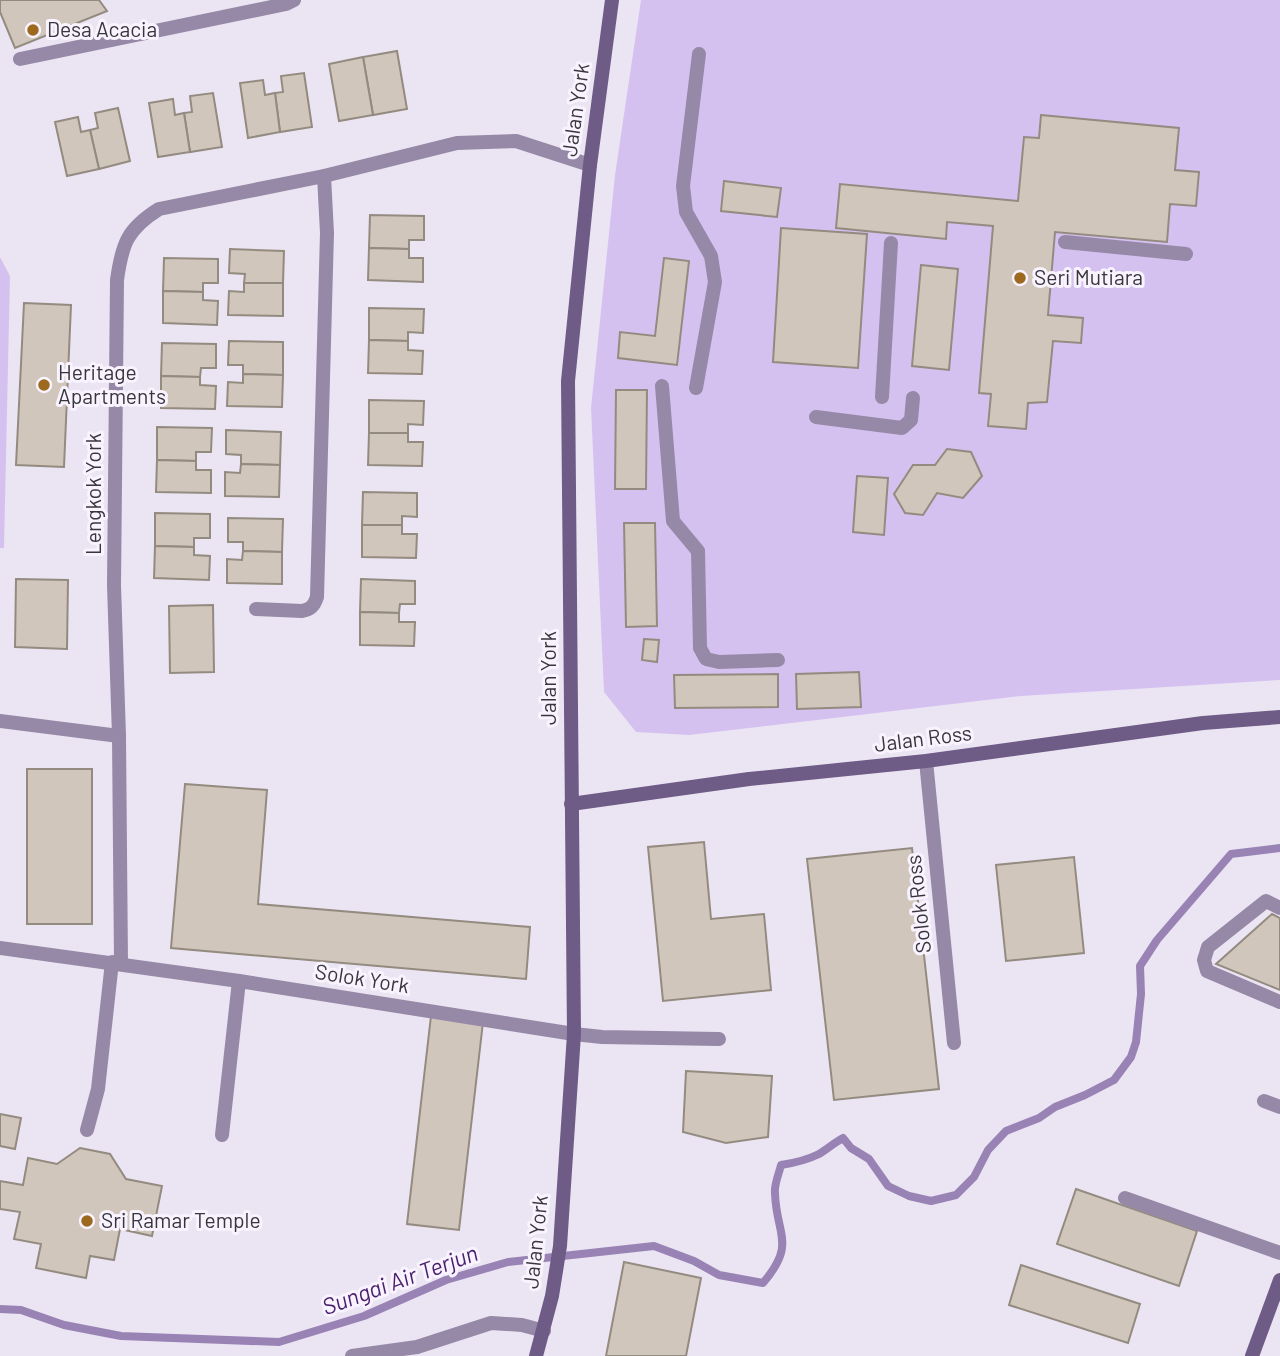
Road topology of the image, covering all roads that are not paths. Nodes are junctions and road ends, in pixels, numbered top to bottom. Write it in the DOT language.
graph roads {
  1 [pos="294,0"];
  2 [pos="612,0"];
  3 [pos="699,54"];
  4 [pos="20,59"];
  5 [pos="590,165"];
  6 [pos="324,176"];
  7 [pos="1065,242"];
  8 [pos="891,243"];
  9 [pos="1186,254"];
  10 [pos="662,386"];
  11 [pos="696,388"];
  12 [pos="881,397"];
  13 [pos="913,398"];
  14 [pos="816,417"];
  15 [pos="256,609"];
  16 [pos="778,660"];
  17 [pos="1280,717"];
  18 [pos="0,722"];
  19 [pos="119,736"];
  20 [pos="926,761"];
  21 [pos="571,804"];
  22 [pos="1280,908"];
  23 [pos="0,948"];
  24 [pos="117,963"];
  25 [pos="239,981"];
  26 [pos="1280,1002"];
  27 [pos="574,1034"];
  28 [pos="719,1039"];
  29 [pos="954,1043"];
  30 [pos="1264,1101"];
  31 [pos="1280,1107"];
  32 [pos="87,1130"];
  33 [pos="222,1135"];
  34 [pos="1125,1198"];
  35 [pos="1280,1253"];
  36 [pos="1280,1280"];
  37 [pos="544,1331"];
  38 [pos="352,1356"];
  39 [pos="536,1356"];
  40 [pos="1252,1356"];
  1 -- 4 [label="street"];
  2 -- 5 [label="street, Jalan York"];
  3 -- 11 [label="street"];
  5 -- 6 [label="street, Lengkok York"];
  5 -- 21 [label="street, Jalan York"];
  6 -- 15 [label="street"];
  6 -- 19 [label="street, Lengkok York"];
  7 -- 9 [label="street"];
  8 -- 12 [label="street"];
  10 -- 16 [label="street"];
  13 -- 14 [label="street"];
  17 -- 20 [label="street, Jalan Ross"];
  18 -- 19 [label="street"];
  19 -- 24 [label="street, Lengkok York"];
  20 -- 21 [label="street, Jalan Ross"];
  20 -- 29 [label="street, Solok Ross"];
  21 -- 27 [label="street, Jalan York"];
  22 -- 26 [label="street"];
  23 -- 24 [label="street, Solok York"];
  24 -- 25 [label="street, Solok York"];
  24 -- 32 [label="street, Lengkok York"];
  25 -- 27 [label="street, Solok York"];
  25 -- 33 [label="street"];
  27 -- 28 [label="street, Solok York"];
  27 -- 37 [label="street, Jalan York"];
  30 -- 31 [label="street"];
  34 -- 35 [label="street"];
  36 -- 40 [label="street"];
  37 -- 38 [label="street"];
  37 -- 39 [label="street, Jalan York"];
}
